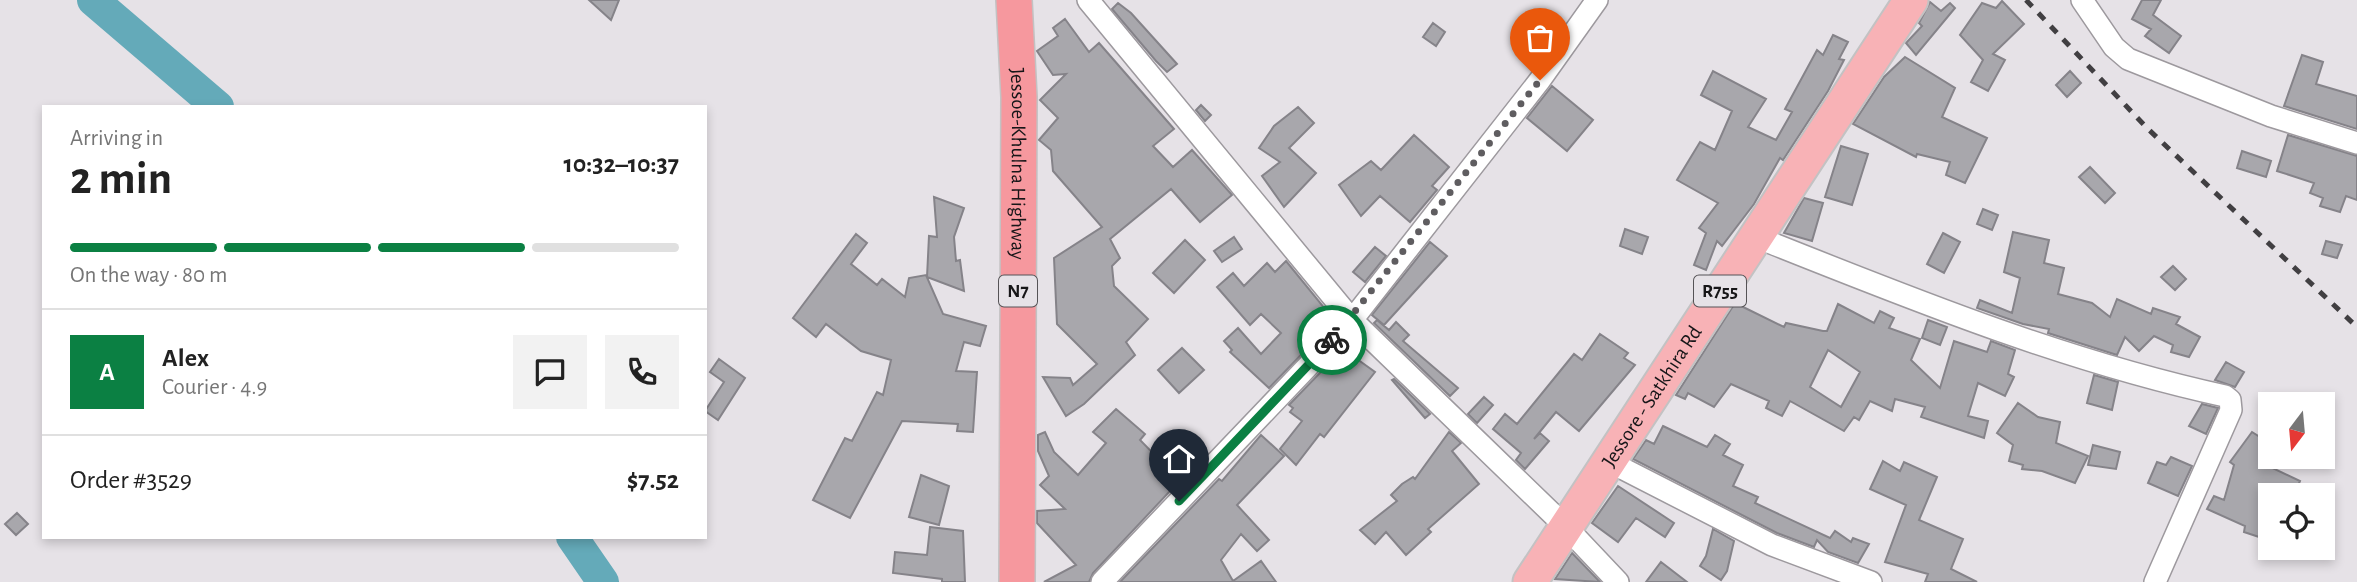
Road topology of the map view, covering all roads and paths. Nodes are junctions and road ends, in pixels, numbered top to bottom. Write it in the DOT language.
graph roads {
  1 [pos="1014,0"];
  2 [pos="1088,0"];
  3 [pos="1597,0"];
  4 [pos="1911,0"];
  5 [pos="2082,0"];
  6 [pos="2357,143"];
  7 [pos="1756,237"];
  8 [pos="1352,320"];
  9 [pos="1608,461"];
  10 [pos="1566,527"];
  11 [pos="1017,582"];
  12 [pos="1102,582"];
  13 [pos="1530,582"];
  14 [pos="1618,582"];
  15 [pos="1871,582"];
  16 [pos="2155,582"];
  1 -- 11 [label="highway, Jessoe-Khulna Highway / N7"];
  2 -- 8 [label="street"];
  3 -- 8 [label="street"];
  4 -- 7 [label="main road, Jessore - Satkhira Rd / R755"];
  5 -- 6 [label="street"];
  7 -- 9 [label="main road, Jessore - Satkhira Rd / R755"];
  7 -- 16 [label="street"];
  8 -- 10 [label="street"];
  8 -- 12 [label="street"];
  9 -- 10 [label="main road, Jessore - Satkhira Rd / R755"];
  9 -- 15 [label="street"];
  10 -- 13 [label="main road, Jessore - Satkhira Rd / R755"];
  10 -- 14 [label="street"];
}
